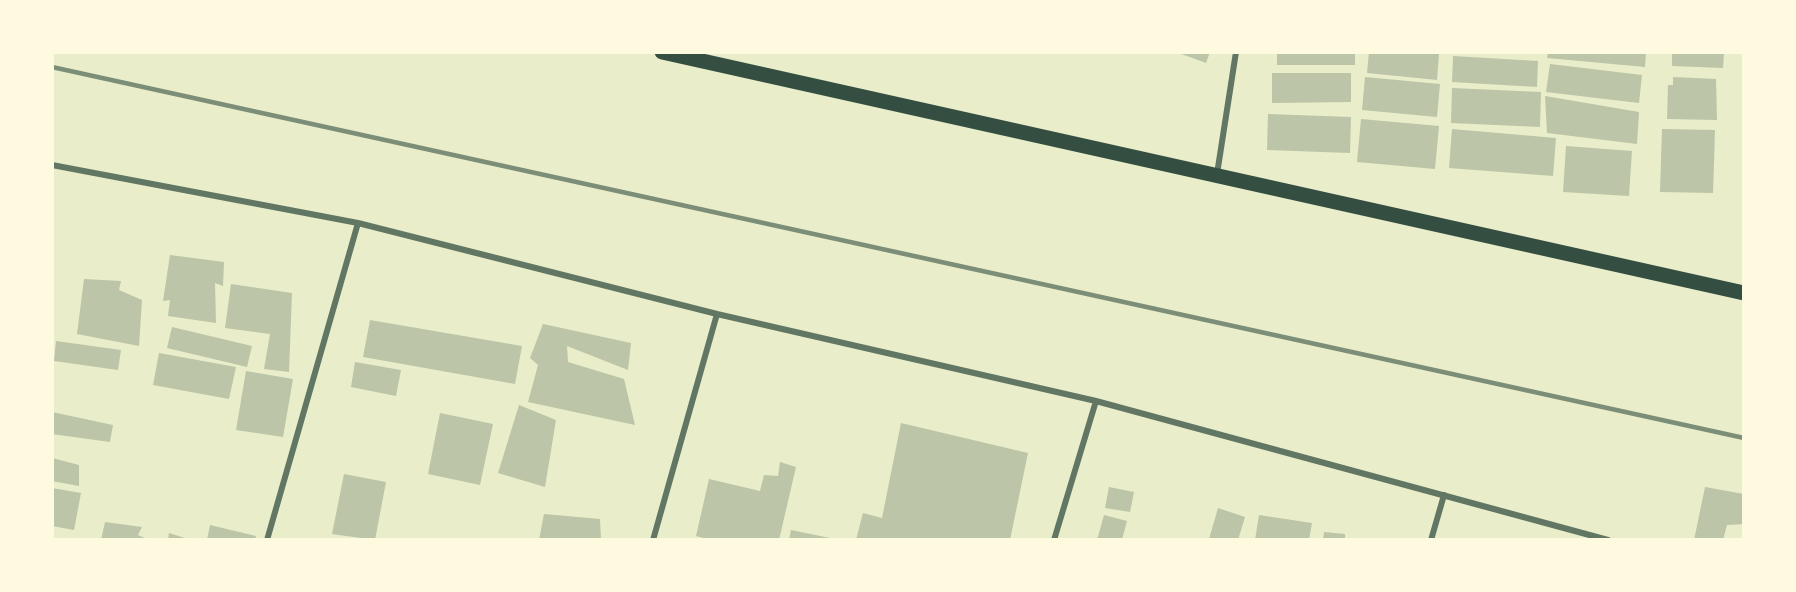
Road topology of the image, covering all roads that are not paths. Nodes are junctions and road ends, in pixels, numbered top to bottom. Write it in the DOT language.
graph roads {
  1 [pos="662,52"];
  2 [pos="1236,52"];
  3 [pos="52,165"];
  4 [pos="1217,174"];
  5 [pos="358,223"];
  6 [pos="1743,293"];
  7 [pos="717,314"];
  8 [pos="1096,400"];
  9 [pos="1444,495"];
  10 [pos="267,540"];
  11 [pos="653,540"];
  12 [pos="1054,540"];
  13 [pos="1431,540"];
  14 [pos="1608,540"];
  1 -- 4 [label="main road"];
  2 -- 4 [label="street"];
  3 -- 5 [label="street"];
  4 -- 6 [label="main road"];
  5 -- 7 [label="street"];
  5 -- 10 [label="street"];
  7 -- 8 [label="street"];
  7 -- 11 [label="street"];
  8 -- 9 [label="street"];
  8 -- 12 [label="street"];
  9 -- 13 [label="street"];
  9 -- 14 [label="street"];
}
